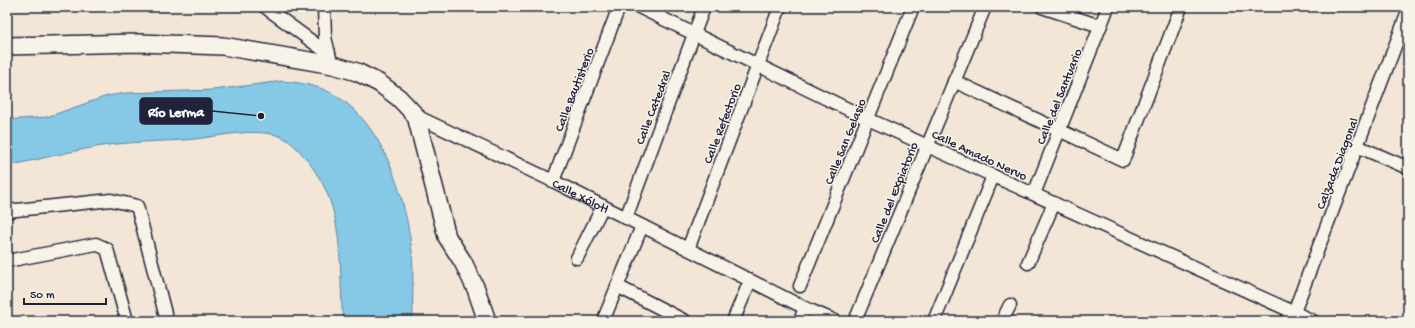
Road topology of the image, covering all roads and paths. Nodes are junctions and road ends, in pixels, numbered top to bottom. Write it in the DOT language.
graph roads {
  1 [pos="265,7"];
  2 [pos="324,7"];
  3 [pos="619,7"];
  4 [pos="639,7"];
  5 [pos="704,7"];
  6 [pos="780,7"];
  7 [pos="913,7"];
  8 [pos="985,7"];
  9 [pos="1042,7"];
  10 [pos="1108,7"];
  11 [pos="1181,7"];
  12 [pos="1408,12"];
  13 [pos="1100,26"];
  14 [pos="694,34"];
  15 [pos="7,46"];
  16 [pos="331,59"];
  17 [pos="758,65"];
  18 [pos="954,82"];
  19 [pos="416,116"];
  20 [pos="868,119"];
  21 [pos="1059,130"];
  22 [pos="928,146"];
  23 [pos="1357,146"];
  24 [pos="1408,168"];
  25 [pos="993,176"];
  26 [pos="553,181"];
  27 [pos="1034,194"];
  28 [pos="1054,203"];
  29 [pos="603,206"];
  30 [pos="7,211"];
  31 [pos="626,218"];
  32 [pos="642,226"];
  33 [pos="688,249"];
  34 [pos="577,258"];
  35 [pos="7,261"];
  36 [pos="1028,264"];
  37 [pos="750,281"];
  38 [pos="618,286"];
  39 [pos="800,286"];
  40 [pos="1010,305"];
  41 [pos="805,308"];
  42 [pos="1290,317"];
  43 [pos="127,321"];
  44 [pos="167,321"];
  45 [pos="487,321"];
  46 [pos="603,321"];
  47 [pos="685,321"];
  48 [pos="733,321"];
  49 [pos="800,321"];
  50 [pos="835,321"];
  51 [pos="855,321"];
  52 [pos="934,321"];
  53 [pos="1002,321"];
  54 [pos="1313,321"];
  1 -- 16 [label="street"];
  2 -- 16 [label="street"];
  3 -- 26 [label="street, Calle Bautisterio"];
  4 -- 14 [label="street, Calle Amado Nervo"];
  5 -- 14 [label="street, Calle Catedral"];
  6 -- 17 [label="street, Calle Refectorio"];
  7 -- 20 [label="street, Calle San Gelasio"];
  8 -- 18 [label="street, Calle del Expiatorio"];
  9 -- 13 [label="street"];
  10 -- 13 [label="street, Calle del Santuario"];
  11 -- 21 [label="street"];
  12 -- 23 [label="street, Calzada Diagonal"];
  13 -- 21 [label="street, Calle del Santuario"];
  14 -- 17 [label="street, Calle Amado Nervo"];
  14 -- 31 [label="street, Calle Catedral"];
  15 -- 16 [label="street, Calle Xólotl"];
  16 -- 19 [label="street, Calle Xólotl"];
  17 -- 20 [label="street, Calle Amado Nervo"];
  17 -- 33 [label="street, Calle Refectorio"];
  18 -- 21 [label="street"];
  18 -- 22 [label="street, Calle del Expiatorio"];
  19 -- 26 [label="street, Calle Xólotl"];
  19 -- 45 [label="street"];
  20 -- 22 [label="street, Calle Amado Nervo"];
  20 -- 39 [label="street, Calle San Gelasio"];
  21 -- 27 [label="street, Calle del Santuario"];
  22 -- 25 [label="street, Calle Amado Nervo"];
  22 -- 51 [label="street, Calle del Expiatorio"];
  23 -- 24 [label="street"];
  23 -- 42 [label="street, Calzada Diagonal"];
  25 -- 27 [label="street, Calle Amado Nervo"];
  25 -- 52 [label="street"];
  26 -- 29 [label="street, Calle Xólotl"];
  27 -- 28 [label="street, Calle Amado Nervo"];
  28 -- 36 [label="street"];
  28 -- 42 [label="street, Calle Amado Nervo"];
  29 -- 31 [label="street, Calle Xólotl"];
  29 -- 34 [label="street"];
  30 -- 44 [label="street"];
  31 -- 32 [label="street, Calle Xólotl"];
  32 -- 33 [label="street, Calle Xólotl"];
  32 -- 38 [label="street"];
  33 -- 37 [label="street, Calle Xólotl"];
  35 -- 43 [label="street"];
  37 -- 41 [label="street, Calle Xólotl"];
  37 -- 48 [label="street"];
  38 -- 46 [label="street"];
  38 -- 47 [label="street"];
  40 -- 53 [label="street"];
  41 -- 49 [label="street"];
  41 -- 50 [label="street, Calle Xólotl"];
  42 -- 54 [label="street, Calle Amado Nervo"];
}
